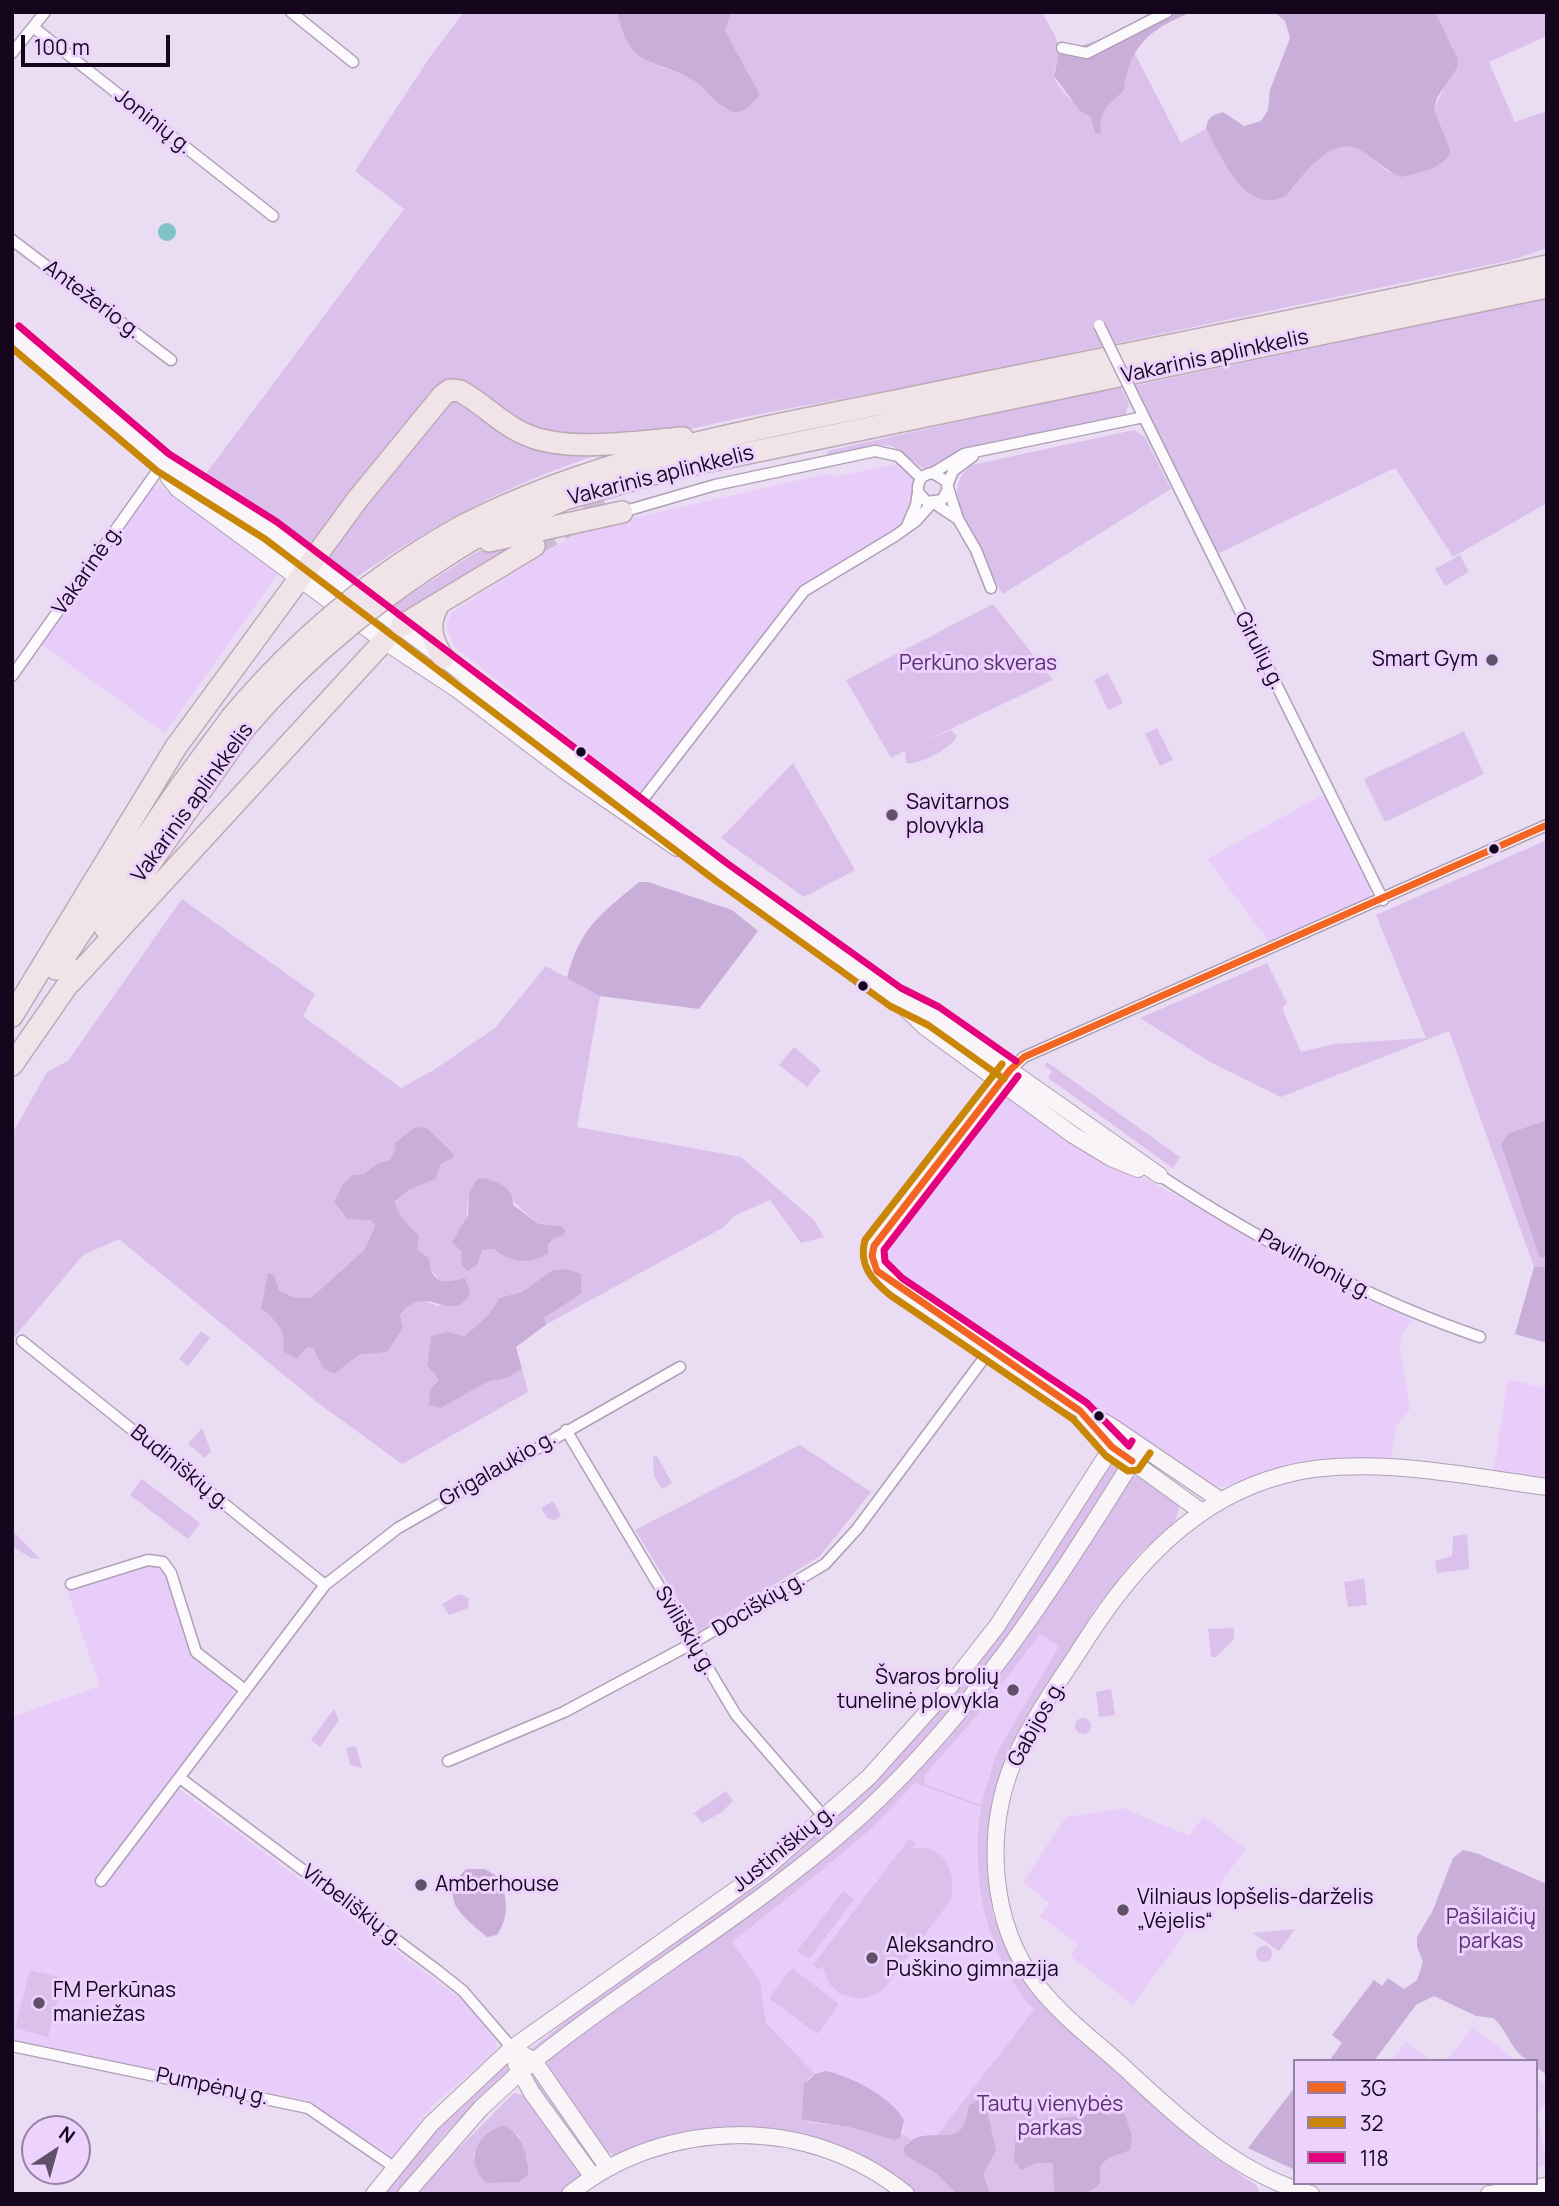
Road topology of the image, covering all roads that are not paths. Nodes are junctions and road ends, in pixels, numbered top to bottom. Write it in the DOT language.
graph roads {
  1 [pos="45,12"];
  2 [pos="291,12"];
  3 [pos="1167,12"];
  4 [pos="33,27"];
  5 [pos="1062,48"];
  6 [pos="12,53"];
  7 [pos="353,62"];
  8 [pos="274,216"];
  9 [pos="12,240"];
  10 [pos="1547,255"];
  11 [pos="1547,266"];
  12 [pos="1506,273"];
  13 [pos="1547,287"];
  14 [pos="1098,325"];
  15 [pos="12,334"];
  16 [pos="171,360"];
  17 [pos="936,414"];
  18 [pos="1144,417"];
  19 [pos="724,436"];
  20 [pos="978,453"];
  21 [pos="163,463"];
  22 [pos="933,473"];
  23 [pos="921,478"];
  24 [pos="947,488"];
  25 [pos="918,492"];
  26 [pos="933,503"];
  27 [pos="617,506"];
  28 [pos="958,519"];
  29 [pos="907,526"];
  30 [pos="471,537"];
  31 [pos="534,546"];
  32 [pos="312,561"];
  33 [pos="299,579"];
  34 [pos="991,588"];
  35 [pos="439,604"];
  36 [pos="401,626"];
  37 [pos="378,637"];
  38 [pos="443,658"];
  39 [pos="12,676"];
  40 [pos="238,724"];
  41 [pos="633,812"];
  42 [pos="1547,825"];
  43 [pos="1382,900"];
  44 [pos="71,982"];
  45 [pos="12,1016"];
  46 [pos="12,1029"];
  47 [pos="12,1065"];
  48 [pos="1005,1077"];
  49 [pos="1159,1175"];
  50 [pos="1480,1338"];
  51 [pos="22,1342"];
  52 [pos="990,1350"];
  53 [pos="680,1367"];
  54 [pos="566,1430"];
  55 [pos="1116,1440"];
  56 [pos="1141,1447"];
  57 [pos="1132,1461"];
  58 [pos="1547,1487"];
  59 [pos="1220,1500"];
  60 [pos="1202,1512"];
  61 [pos="71,1584"];
  62 [pos="325,1585"];
  63 [pos="693,1643"];
  64 [pos="245,1690"];
  65 [pos="448,1761"];
  66 [pos="180,1778"];
  67 [pos="825,1818"];
  68 [pos="101,1881"];
  69 [pos="12,2046"];
  70 [pos="512,2048"];
  71 [pos="534,2061"];
  72 [pos="519,2073"];
  73 [pos="394,2167"];
  74 [pos="608,2168"];
  75 [pos="593,2177"];
  76 [pos="1269,2186"];
  77 [pos="1547,2186"];
  78 [pos="1286,2190"];
  79 [pos="374,2194"];
  80 [pos="406,2194"];
  81 [pos="570,2194"];
  82 [pos="906,2194"];
  83 [pos="1311,2194"];
  84 [pos="1489,2194"];
  1 -- 4 [label="street"];
  2 -- 7 [label="street"];
  3 -- 5 [label="street"];
  4 -- 6 [label="street"];
  4 -- 8 [label="street, Joninių g."];
  9 -- 16 [label="street, Antežerio g."];
  10 -- 12 [label="highway"];
  11 -- 12 [label="highway, Vakarinis aplinkkelis"];
  12 -- 19 [label="highway, Vakarinis aplinkkelis"];
  13 -- 17 [label="highway, Vakarinis aplinkkelis"];
  14 -- 18 [label="street, Girulių g., bridge"];
  15 -- 21 [label="street"];
  17 -- 27 [label="highway"];
  17 -- 30 [label="highway, Vakarinis aplinkkelis"];
  18 -- 20 [label="street"];
  18 -- 43 [label="street, Girulių g."];
  19 -- 30 [label="highway, Vakarinis aplinkkelis"];
  19 -- 32 [label="highway"];
  20 -- 22 [label="street"];
  20 -- 24 [label="street"];
  21 -- 32 [label="street, Pavilnionių g."];
  21 -- 33 [label="street, Pavilnionių g."];
  21 -- 39 [label="street, Vakarinė g."];
  22 -- 23 [label="street"];
  22 -- 24 [label="street"];
  23 -- 25 [label="street"];
  23 -- 27 [label="street"];
  24 -- 26 [label="street"];
  24 -- 28 [label="street"];
  25 -- 26 [label="street"];
  25 -- 29 [label="street"];
  26 -- 28 [label="street"];
  26 -- 29 [label="street"];
  27 -- 30 [label="highway"];
  28 -- 34 [label="street"];
  29 -- 41 [label="street"];
  30 -- 40 [label="highway, Vakarinis aplinkkelis, bridge"];
  30 -- 40 [label="highway, Vakarinis aplinkkelis, bridge"];
  31 -- 35 [label="highway"];
  32 -- 33 [label="highway"];
  32 -- 36 [label="street, Pavilnionių g."];
  33 -- 37 [label="street, Pavilnionių g."];
  33 -- 45 [label="highway"];
  35 -- 36 [label="highway"];
  35 -- 38 [label="highway"];
  36 -- 37 [label="street"];
  36 -- 38 [label="street, Pavilnionių g."];
  37 -- 41 [label="street, Pavilnionių g."];
  37 -- 44 [label="highway"];
  38 -- 41 [label="street, Pavilnionių g."];
  40 -- 44 [label="highway, Vakarinis aplinkkelis"];
  40 -- 46 [label="highway, Vakarinis aplinkkelis"];
  41 -- 48 [label="street, Pavilnionių g."];
  42 -- 43 [label="street"];
  43 -- 48 [label="street"];
  44 -- 47 [label="highway, Vakarinis aplinkkelis"];
  48 -- 49 [label="street, Pavilnionių g."];
  48 -- 52 [label="street"];
  49 -- 50 [label="street, Pavilnionių g."];
  51 -- 62 [label="street, Budiniškių g."];
  52 -- 55 [label="street"];
  52 -- 63 [label="street, Dociškių g."];
  53 -- 54 [label="street, Grigalaukio g."];
  54 -- 62 [label="street, Grigalaukio g."];
  54 -- 63 [label="street, Sviliškių g."];
  55 -- 56 [label="street"];
  55 -- 57 [label="street"];
  55 -- 67 [label="street, Justiniškių g."];
  56 -- 57 [label="street, Justiniškių g."];
  56 -- 59 [label="street"];
  57 -- 60 [label="street"];
  57 -- 71 [label="street, Justiniškių g."];
  58 -- 59 [label="street, Gabijos g."];
  59 -- 60 [label="street, Gabijos g."];
  60 -- 76 [label="street, Gabijos g."];
  61 -- 64 [label="street"];
  62 -- 64 [label="street"];
  63 -- 65 [label="street, Dociškių g."];
  63 -- 67 [label="street, Sviliškių g."];
  64 -- 66 [label="street"];
  66 -- 68 [label="street"];
  66 -- 70 [label="street, Virbeliškių g."];
  67 -- 70 [label="street, Justiniškių g."];
  69 -- 73 [label="street, Pumpėnų g."];
  70 -- 71 [label="street"];
  70 -- 72 [label="street"];
  70 -- 73 [label="street, Justiniškių g."];
  71 -- 72 [label="street, Justiniškių g."];
  71 -- 74 [label="street"];
  72 -- 75 [label="street"];
  72 -- 80 [label="street, Justiniškių g."];
  73 -- 79 [label="street, Justiniškių g."];
  74 -- 75 [label="street"];
  74 -- 82 [label="street"];
  75 -- 81 [label="street"];
  76 -- 78 [label="street, Gabijos g."];
  77 -- 84 [label="street"];
  78 -- 83 [label="street, Gabijos g."];
}
